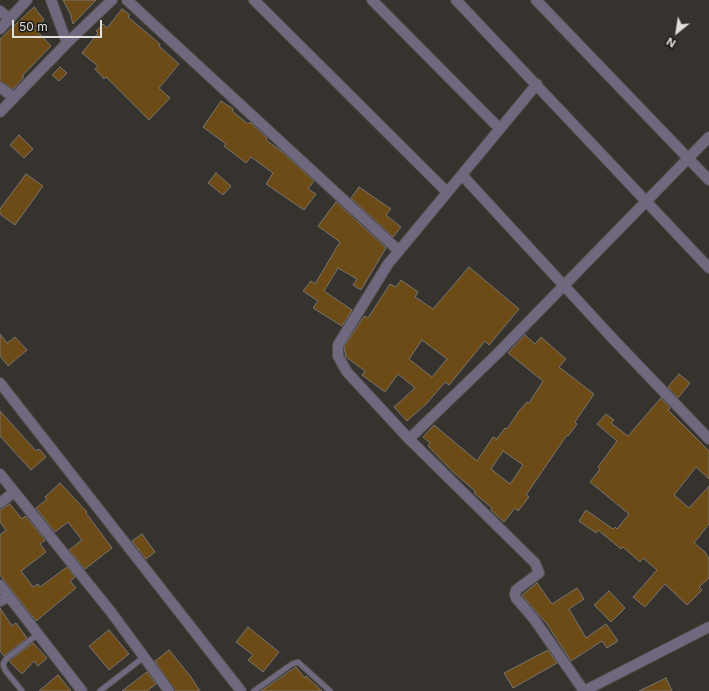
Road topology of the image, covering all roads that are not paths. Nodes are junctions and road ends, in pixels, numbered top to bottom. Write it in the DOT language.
graph roads {
  1 [pos="27,0"];
  2 [pos="50,0"];
  3 [pos="112,0"];
  4 [pos="127,0"];
  5 [pos="254,0"];
  6 [pos="372,0"];
  7 [pos="456,0"];
  8 [pos="536,0"];
  9 [pos="0,11"];
  10 [pos="10,19"];
  11 [pos="0,28"];
  12 [pos="67,43"];
  13 [pos="537,84"];
  14 [pos="0,87"];
  15 [pos="14,98"];
  16 [pos="0,112"];
  17 [pos="500,128"];
  18 [pos="709,137"];
  19 [pos="687,158"];
  20 [pos="462,175"];
  21 [pos="709,180"];
  22 [pos="447,192"];
  23 [pos="646,201"];
  24 [pos="399,251"];
  25 [pos="709,268"];
  26 [pos="564,285"];
  27 [pos="0,383"];
  28 [pos="410,439"];
  29 [pos="709,439"];
  30 [pos="0,474"];
  31 [pos="14,492"];
  32 [pos="0,503"];
  33 [pos="0,585"];
  34 [pos="5,599"];
  35 [pos="709,628"];
  36 [pos="38,634"];
  37 [pos="144,658"];
  38 [pos="22,691"];
  39 [pos="82,691"];
  40 [pos="100,691"];
  41 [pos="169,691"];
  42 [pos="241,691"];
  43 [pos="254,691"];
  44 [pos="330,691"];
  1 -- 10 [label="street"];
  2 -- 12 [label="street"];
  3 -- 12 [label="street"];
  4 -- 24 [label="street"];
  5 -- 22 [label="street"];
  6 -- 17 [label="street"];
  7 -- 13 [label="street"];
  8 -- 19 [label="street"];
  9 -- 10 [label="street"];
  10 -- 11 [label="street"];
  12 -- 15 [label="street"];
  13 -- 17 [label="street"];
  13 -- 23 [label="street"];
  14 -- 15 [label="street"];
  15 -- 16 [label="street"];
  17 -- 20 [label="street"];
  18 -- 19 [label="street"];
  19 -- 21 [label="street"];
  19 -- 23 [label="street"];
  20 -- 22 [label="street"];
  20 -- 26 [label="street"];
  22 -- 24 [label="street"];
  23 -- 25 [label="street"];
  23 -- 26 [label="street"];
  24 -- 28 [label="street"];
  26 -- 28 [label="street"];
  26 -- 29 [label="street"];
  27 -- 42 [label="street"];
  28 -- 35 [label="street"];
  30 -- 31 [label="street"];
  31 -- 32 [label="street"];
  31 -- 37 [label="street"];
  33 -- 34 [label="street"];
  34 -- 36 [label="street"];
  36 -- 38 [label="lane"];
  36 -- 39 [label="street"];
  37 -- 40 [label="lane"];
  37 -- 41 [label="street"];
  43 -- 44 [label="lane"];
}
